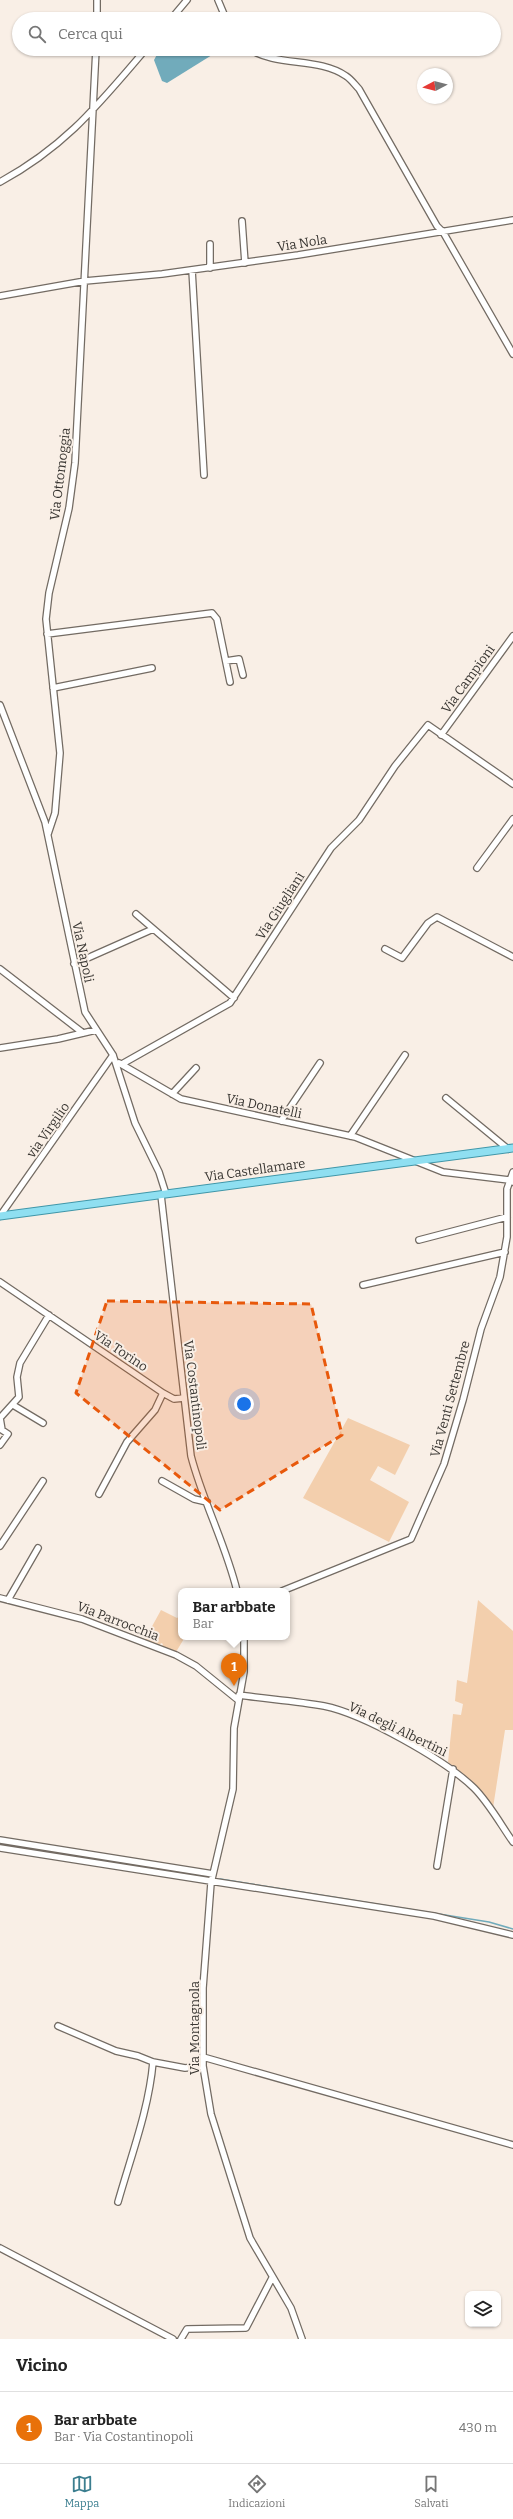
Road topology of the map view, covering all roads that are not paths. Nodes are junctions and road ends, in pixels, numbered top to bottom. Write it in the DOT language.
graph roads {
  1 [pos="98,0"];
  2 [pos="187,0"];
  3 [pos="218,0"];
  4 [pos="97,12"];
  5 [pos="177,12"];
  6 [pos="223,12"];
  7 [pos="95,56"];
  8 [pos="140,56"];
  9 [pos="260,56"];
  10 [pos="91,114"];
  11 [pos="0,182"];
  12 [pos="513,220"];
  13 [pos="242,221"];
  14 [pos="443,232"];
  15 [pos="210,244"];
  16 [pos="245,263"];
  17 [pos="210,268"];
  18 [pos="192,270"];
  19 [pos="85,281"];
  20 [pos="0,296"];
  21 [pos="513,354"];
  22 [pos="204,475"];
  23 [pos="47,634"];
  24 [pos="513,636"];
  25 [pos="226,661"];
  26 [pos="152,668"];
  27 [pos="243,674"];
  28 [pos="230,682"];
  29 [pos="53,688"];
  30 [pos="0,705"];
  31 [pos="441,735"];
  32 [pos="513,784"];
  33 [pos="513,819"];
  34 [pos="48,834"];
  35 [pos="477,868"];
  36 [pos="136,914"];
  37 [pos="153,929"];
  38 [pos="385,949"];
  39 [pos="513,957"];
  40 [pos="74,964"];
  41 [pos="0,969"];
  42 [pos="234,998"];
  43 [pos="96,1030"];
  44 [pos="83,1033"];
  45 [pos="0,1048"];
  46 [pos="405,1056"];
  47 [pos="114,1058"];
  48 [pos="320,1063"];
  49 [pos="122,1064"];
  50 [pos="196,1068"];
  51 [pos="172,1094"];
  52 [pos="446,1098"];
  53 [pos="281,1121"];
  54 [pos="350,1136"];
  55 [pos="510,1148"];
  56 [pos="414,1161"];
  57 [pos="513,1172"];
  58 [pos="511,1181"];
  59 [pos="164,1194"];
  60 [pos="0,1216"];
  61 [pos="507,1217"];
  62 [pos="419,1240"];
  63 [pos="505,1252"];
  64 [pos="0,1282"];
  65 [pos="363,1286"];
  66 [pos="49,1316"];
  67 [pos="163,1393"];
  68 [pos="184,1398"];
  69 [pos="13,1405"];
  70 [pos="43,1423"];
  71 [pos="0,1445"];
  72 [pos="162,1480"];
  73 [pos="43,1481"];
  74 [pos="99,1494"];
  75 [pos="207,1502"];
  76 [pos="0,1546"];
  77 [pos="38,1548"];
  78 [pos="236,1588"];
  79 [pos="289,1588"];
  80 [pos="0,1598"];
  81 [pos="8,1600"];
  82 [pos="244,1640"];
  83 [pos="239,1697"];
  84 [pos="453,1769"];
  85 [pos="0,1840"];
  86 [pos="513,1842"];
  87 [pos="0,1848"];
  88 [pos="438,1866"];
  89 [pos="213,1874"];
  90 [pos="212,1881"];
  91 [pos="513,1935"];
  92 [pos="58,2026"];
  93 [pos="203,2057"];
  94 [pos="153,2062"];
  95 [pos="203,2066"];
  96 [pos="513,2145"];
  97 [pos="118,2202"];
  98 [pos="0,2248"];
  99 [pos="272,2278"];
  100 [pos="173,2339"];
  101 [pos="181,2339"];
  102 [pos="302,2339"];
  1 -- 4 [label="street"];
  2 -- 5 [label="street"];
  3 -- 6 [label="street"];
  7 -- 10 [label="street, Via Ottomoggia"];
  8 -- 10 [label="street"];
  9 -- 14 [label="street"];
  10 -- 11 [label="street"];
  10 -- 19 [label="street, Via Ottomoggia"];
  12 -- 14 [label="street, Via Nola"];
  13 -- 16 [label="street"];
  14 -- 16 [label="street, Via Nola"];
  14 -- 21 [label="street"];
  15 -- 17 [label="street"];
  16 -- 17 [label="street, Via Nola"];
  17 -- 18 [label="street, Via Nola"];
  18 -- 19 [label="street, Via Nola"];
  18 -- 22 [label="street"];
  19 -- 20 [label="street, Via Nola"];
  19 -- 23 [label="street, Via Ottomoggia"];
  23 -- 25 [label="street"];
  23 -- 29 [label="street, Via Ottomoggia"];
  24 -- 31 [label="street, Via Campioni"];
  25 -- 27 [label="street"];
  25 -- 28 [label="street"];
  26 -- 29 [label="street"];
  29 -- 34 [label="street, Via Ottomoggia"];
  30 -- 34 [label="street, Via Napoli"];
  31 -- 32 [label="street"];
  31 -- 42 [label="street, Via Giugliani"];
  33 -- 35 [label="street"];
  34 -- 40 [label="street, Via Napoli"];
  36 -- 37 [label="street"];
  37 -- 40 [label="street"];
  37 -- 42 [label="street"];
  38 -- 39 [label="street"];
  40 -- 43 [label="street, Via Napoli"];
  41 -- 44 [label="street"];
  42 -- 49 [label="street, Via Giugliani"];
  43 -- 44 [label="street"];
  43 -- 47 [label="street, Via Napoli"];
  44 -- 45 [label="street"];
  46 -- 54 [label="street"];
  47 -- 49 [label="street, Via Donatelli"];
  47 -- 59 [label="street, Via Napoli"];
  47 -- 60 [label="street, via Virgilio"];
  48 -- 53 [label="street"];
  49 -- 51 [label="street, Via Donatelli"];
  50 -- 51 [label="street"];
  51 -- 53 [label="street, Via Donatelli"];
  52 -- 55 [label="street"];
  53 -- 54 [label="street, Via Donatelli"];
  54 -- 56 [label="street, Via Donatelli"];
  55 -- 56 [label="main road, Via Castellamare"];
  56 -- 58 [label="street, Via Donatelli"];
  56 -- 59 [label="main road, Via Castellamare"];
  57 -- 58 [label="street, Via Venti Settembre"];
  58 -- 61 [label="street, Via Venti Settembre"];
  59 -- 60 [label="main road, Via Castellamare"];
  59 -- 68 [label="street, Via Costantinopoli"];
  61 -- 62 [label="street"];
  61 -- 63 [label="street, Via Venti Settembre"];
  63 -- 65 [label="street"];
  63 -- 79 [label="street, Via Venti Settembre"];
  64 -- 66 [label="street, Via Torino"];
  66 -- 67 [label="street, Via Torino"];
  66 -- 69 [label="street"];
  67 -- 68 [label="street, Via Torino"];
  67 -- 74 [label="street"];
  68 -- 75 [label="street, Via Costantinopoli"];
  69 -- 70 [label="street"];
  69 -- 71 [label="street"];
  72 -- 75 [label="street"];
  73 -- 76 [label="street"];
  75 -- 78 [label="street, Via Costantinopoli"];
  77 -- 81 [label="street"];
  80 -- 81 [label="street, Via Parrocchia"];
  81 -- 83 [label="street, Via Parrocchia"];
  82 -- 83 [label="street"];
  83 -- 84 [label="street, Via degli Albertini"];
  83 -- 89 [label="street, Via Montagnola"];
  84 -- 86 [label="street, Via degli Albertini"];
  84 -- 88 [label="street"];
  85 -- 89 [label="street"];
  87 -- 90 [label="street"];
  89 -- 90 [label="street, Via Montagnola"];
  90 -- 91 [label="street"];
  90 -- 93 [label="street, Via Montagnola"];
  92 -- 94 [label="street"];
  93 -- 95 [label="street, Via Montagnola"];
  93 -- 96 [label="street"];
  94 -- 95 [label="street"];
  94 -- 97 [label="street"];
  95 -- 99 [label="street, Via Montagnola"];
  98 -- 100 [label="street"];
  99 -- 101 [label="street"];
  99 -- 102 [label="street, Via Montagnola"];
}
